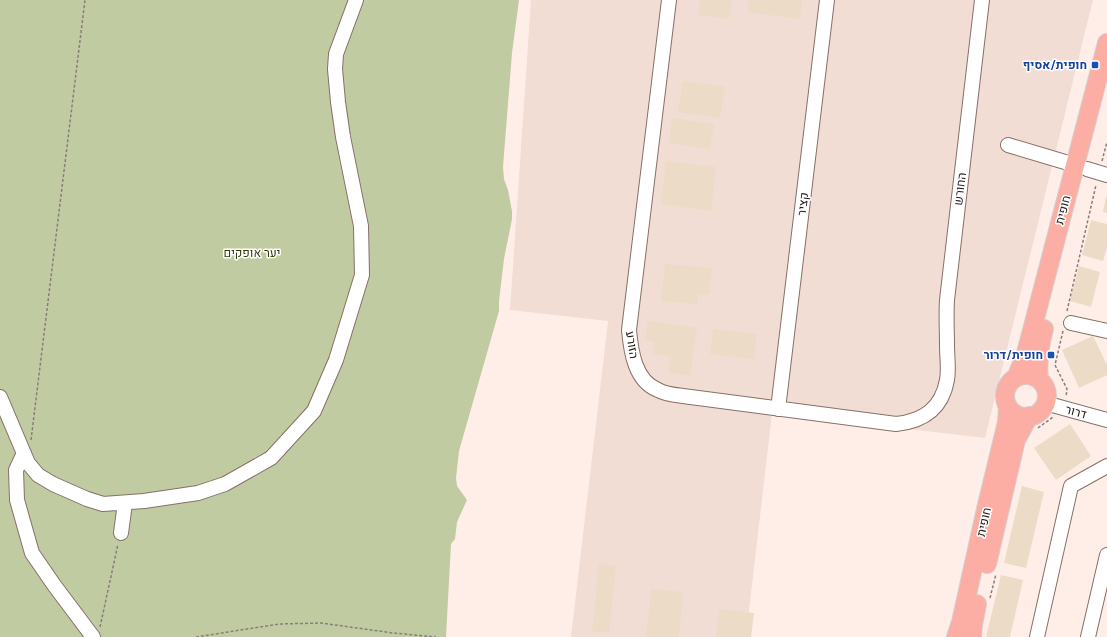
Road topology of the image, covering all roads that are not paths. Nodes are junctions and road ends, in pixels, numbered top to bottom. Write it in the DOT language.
graph roads {
  1 [pos="356,0"];
  2 [pos="668,0"];
  3 [pos="827,0"];
  4 [pos="982,0"];
  5 [pos="1107,44"];
  6 [pos="1107,92"];
  7 [pos="1008,145"];
  8 [pos="1081,167"];
  9 [pos="1107,175"];
  10 [pos="1071,323"];
  11 [pos="1107,331"];
  12 [pos="1017,376"];
  13 [pos="947,378"];
  14 [pos="1039,379"];
  15 [pos="0,397"];
  16 [pos="1045,403"];
  17 [pos="1008,407"];
  18 [pos="778,409"];
  19 [pos="1030,416"];
  20 [pos="1107,420"];
  21 [pos="24,453"];
  22 [pos="1107,466"];
  23 [pos="125,503"];
  24 [pos="121,533"];
  25 [pos="1107,555"];
  26 [pos="1101,604"];
  27 [pos="96,633"];
  28 [pos="956,637"];
  29 [pos="972,637"];
  30 [pos="1037,637"];
  31 [pos="1088,637"];
  1 -- 23 [label="street"];
  2 -- 18 [label="street, הזורע"];
  3 -- 18 [label="street, קציר"];
  4 -- 13 [label="street, החורש"];
  5 -- 8 [label="main road, חופית"];
  6 -- 8 [label="main road, חופית"];
  7 -- 8 [label="street"];
  8 -- 9 [label="street"];
  8 -- 12 [label="main road, חופית"];
  8 -- 14 [label="main road, חופית"];
  10 -- 11 [label="street"];
  12 -- 14 [label="main road"];
  12 -- 17 [label="main road"];
  13 -- 18 [label="street, הזורע"];
  14 -- 16 [label="main road"];
  15 -- 21 [label="street"];
  16 -- 19 [label="main road"];
  16 -- 20 [label="street, דרור"];
  17 -- 19 [label="main road"];
  17 -- 28 [label="main road, חופית"];
  19 -- 29 [label="main road, חופית"];
  21 -- 23 [label="street"];
  21 -- 27 [label="street"];
  22 -- 30 [label="street"];
  23 -- 24 [label="street"];
  25 -- 26 [label="street"];
  26 -- 31 [label="street"];
}
